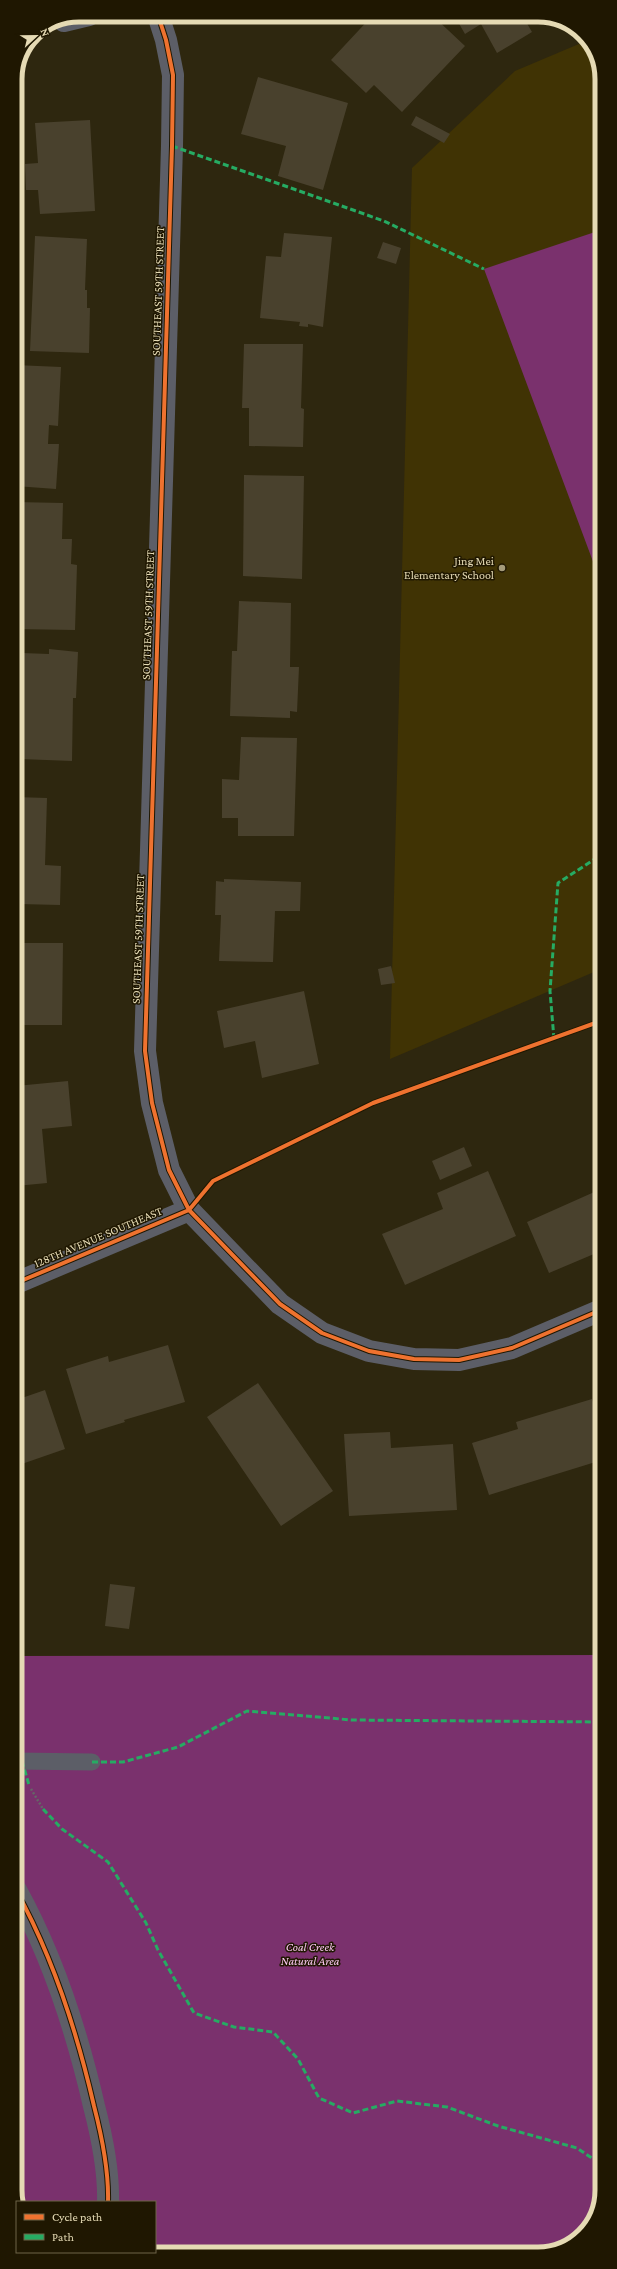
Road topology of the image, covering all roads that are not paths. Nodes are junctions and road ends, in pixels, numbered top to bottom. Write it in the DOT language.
graph roads {
  1 [pos="160,22"];
  2 [pos="189,1210"];
  3 [pos="22,1280"];
  4 [pos="595,1313"];
  5 [pos="22,1761"];
  6 [pos="92,1762"];
  7 [pos="22,1902"];
  8 [pos="108,2201"];
  1 -- 2 [label="street, SOUTHEAST 59TH STREET"];
  2 -- 3 [label="street, 128TH AVENUE SOUTHEAST"];
  2 -- 4 [label="street, SOUTHEAST 59TH STREET"];
  5 -- 6 [label="lane"];
  7 -- 8 [label="street"];
}
